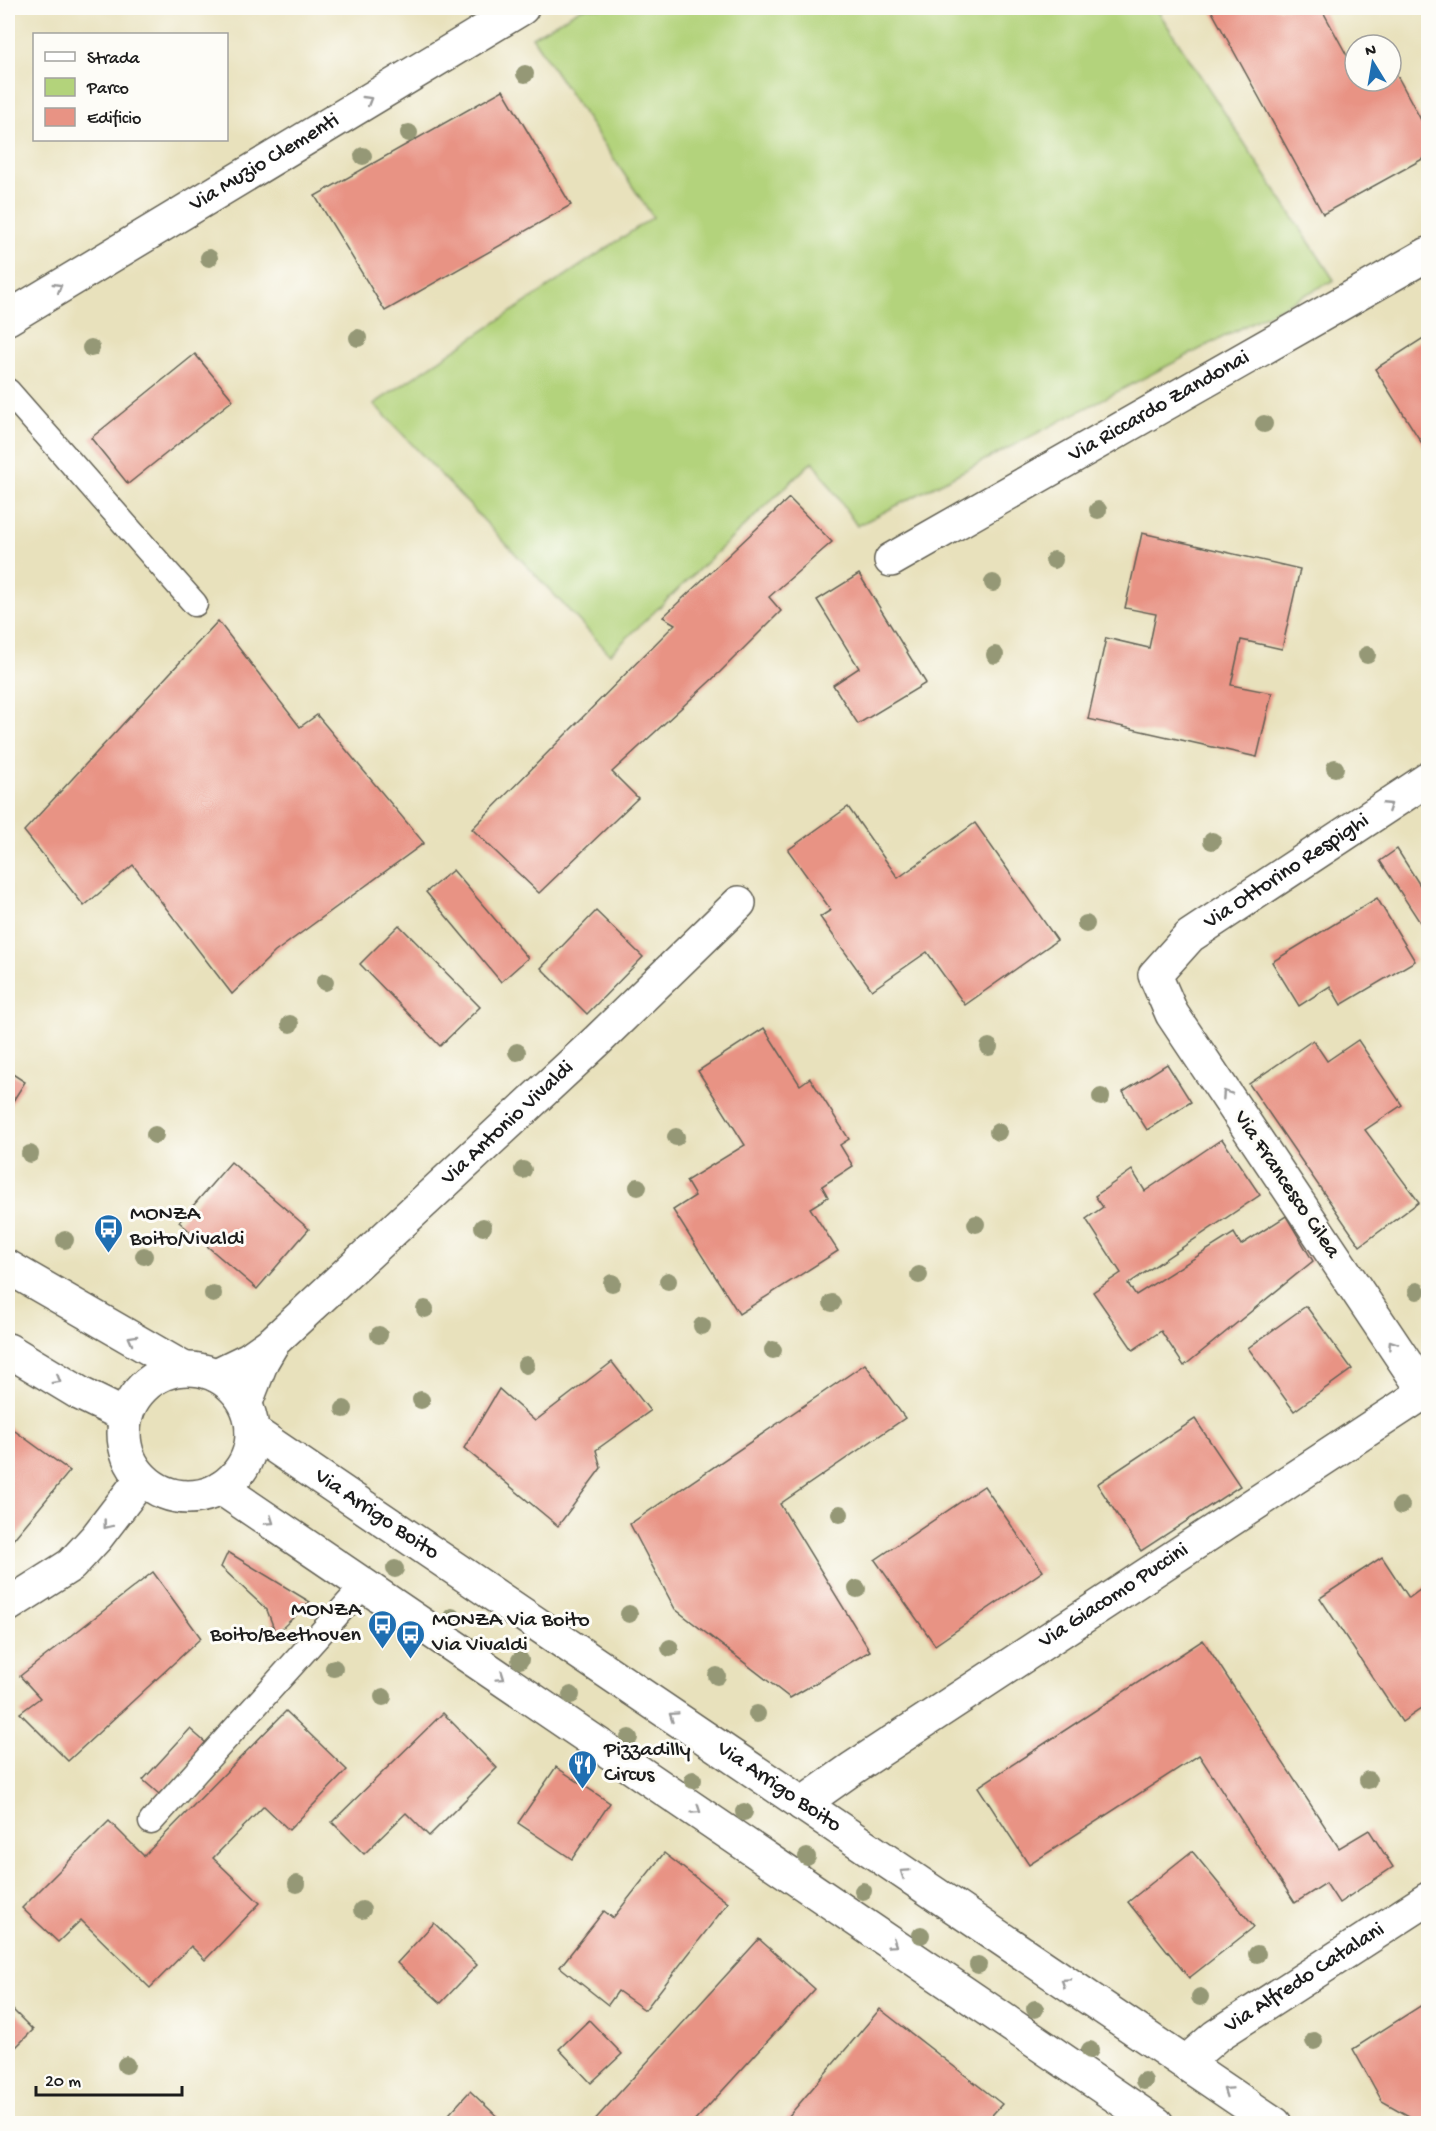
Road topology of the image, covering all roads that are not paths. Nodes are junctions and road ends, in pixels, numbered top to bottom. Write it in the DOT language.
graph roads {
  1 [pos="522,8"];
  2 [pos="1428,254"];
  3 [pos="8,318"];
  4 [pos="8,391"];
  5 [pos="891,560"];
  6 [pos="195,604"];
  7 [pos="1428,779"];
  8 [pos="739,903"];
  9 [pos="1155,975"];
  10 [pos="8,1267"];
  11 [pos="273,1342"];
  12 [pos="8,1350"];
  13 [pos="183,1368"];
  14 [pos="216,1375"];
  15 [pos="1427,1391"];
  16 [pos="126,1416"];
  17 [pos="249,1416"];
  18 [pos="142,1478"];
  19 [pos="221,1488"];
  20 [pos="364,1585"];
  21 [pos="8,1605"];
  22 [pos="802,1804"];
  23 [pos="151,1822"];
  24 [pos="1428,1899"];
  25 [pos="1185,2063"];
  26 [pos="1157,2124"];
  27 [pos="1275,2124"];
  3 -- 1 [label="street, Via Muzio Clementi, one-way"];
  2 -- 5 [label="street, Via Riccardo Zandonai"];
  4 -- 6 [label="lane"];
  9 -- 7 [label="street, Via Ottorino Respighi, one-way"];
  8 -- 11 [label="street, Via Antonio Vivaldi"];
  15 -- 9 [label="street, Via Francesco Cilea, one-way"];
  13 -- 10 [label="street, one-way"];
  11 -- 14 [label="street, Via Antonio Vivaldi"];
  11 -- 17 [label="street, Via Antonio Vivaldi"];
  12 -- 16 [label="street, one-way"];
  13 -- 14 [label="street"];
  13 -- 16 [label="street"];
  14 -- 17 [label="street"];
  15 -- 22 [label="street, Via Giacomo Puccini"];
  16 -- 18 [label="street"];
  17 -- 19 [label="street"];
  22 -- 17 [label="street, Via Arrigo Boito, one-way"];
  18 -- 19 [label="street"];
  18 -- 21 [label="street, one-way"];
  19 -- 20 [label="street, one-way"];
  20 -- 23 [label="lane"];
  20 -- 26 [label="street, one-way"];
  25 -- 22 [label="street, Via Arrigo Boito, one-way"];
  24 -- 25 [label="street, Via Alfredo Catalani"];
  27 -- 25 [label="street, Via Arrigo Boito, one-way"];
}
